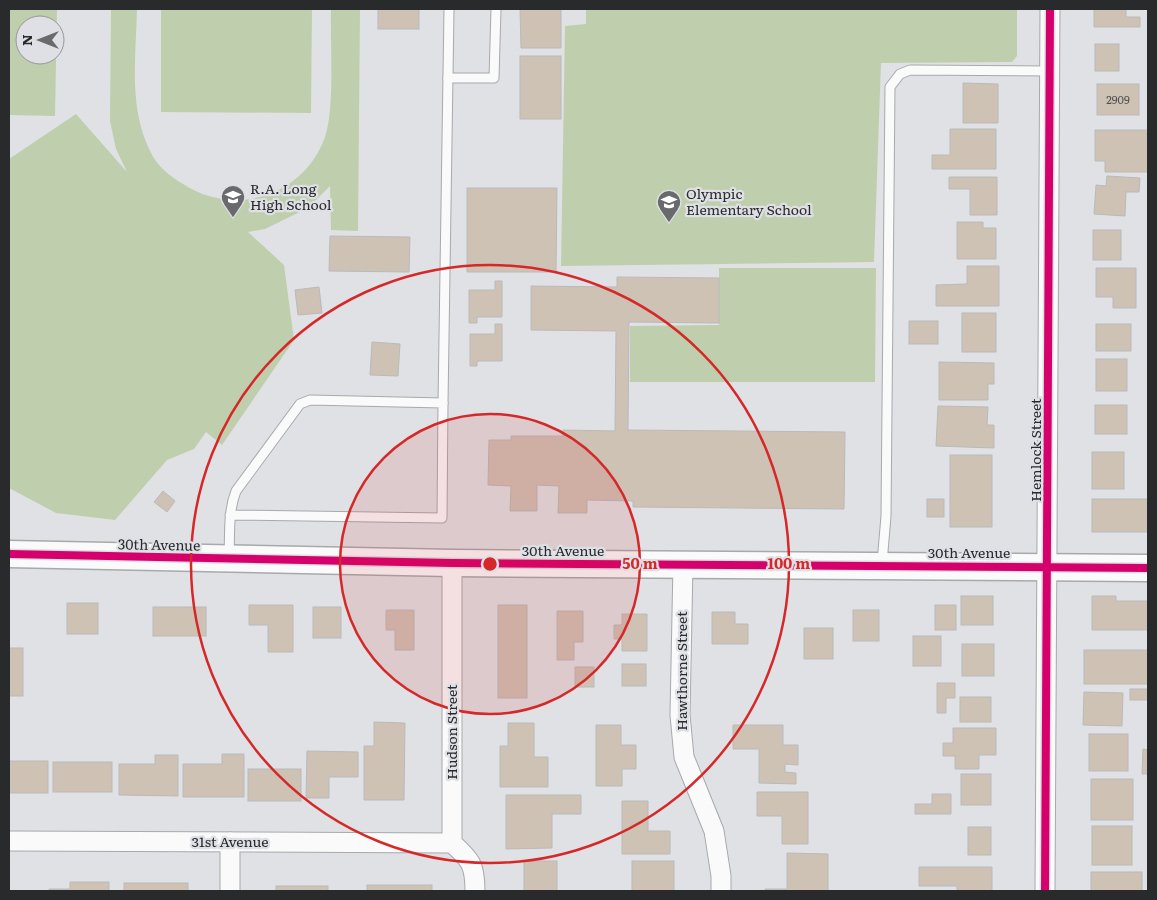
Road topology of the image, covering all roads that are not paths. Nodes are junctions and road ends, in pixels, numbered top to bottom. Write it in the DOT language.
graph roads {
  1 [pos="449,9"];
  2 [pos="496,9"];
  3 [pos="1050,9"];
  4 [pos="1049,71"];
  5 [pos="448,78"];
  6 [pos="443,403"];
  7 [pos="230,515"];
  8 [pos="9,554"];
  9 [pos="229,559"];
  10 [pos="452,563"];
  11 [pos="683,564"];
  12 [pos="882,566"];
  13 [pos="1048,566"];
  14 [pos="1148,568"];
  15 [pos="9,841"];
  16 [pos="230,842"];
  17 [pos="452,843"];
  18 [pos="230,891"];
  19 [pos="474,891"];
  20 [pos="721,891"];
  21 [pos="1045,891"];
  1 -- 5 [label="lane"];
  2 -- 5 [label="lane"];
  3 -- 4 [label="street, Hemlock Street"];
  4 -- 12 [label="lane"];
  4 -- 13 [label="street, Hemlock Street"];
  5 -- 6 [label="lane"];
  6 -- 7 [label="lane"];
  6 -- 7 [label="lane"];
  7 -- 9 [label="lane"];
  8 -- 9 [label="street, 30th Avenue"];
  9 -- 10 [label="street, 30th Avenue"];
  10 -- 11 [label="street, 30th Avenue"];
  10 -- 17 [label="street, Hudson Street"];
  11 -- 12 [label="street, 30th Avenue"];
  11 -- 20 [label="street, Hawthorne Street"];
  12 -- 13 [label="street, 30th Avenue"];
  13 -- 14 [label="street, 30th Avenue"];
  13 -- 21 [label="street, Hemlock Street"];
  15 -- 16 [label="street, 31st Avenue"];
  16 -- 17 [label="street, 31st Avenue"];
  16 -- 18 [label="street"];
  17 -- 19 [label="street"];
}
